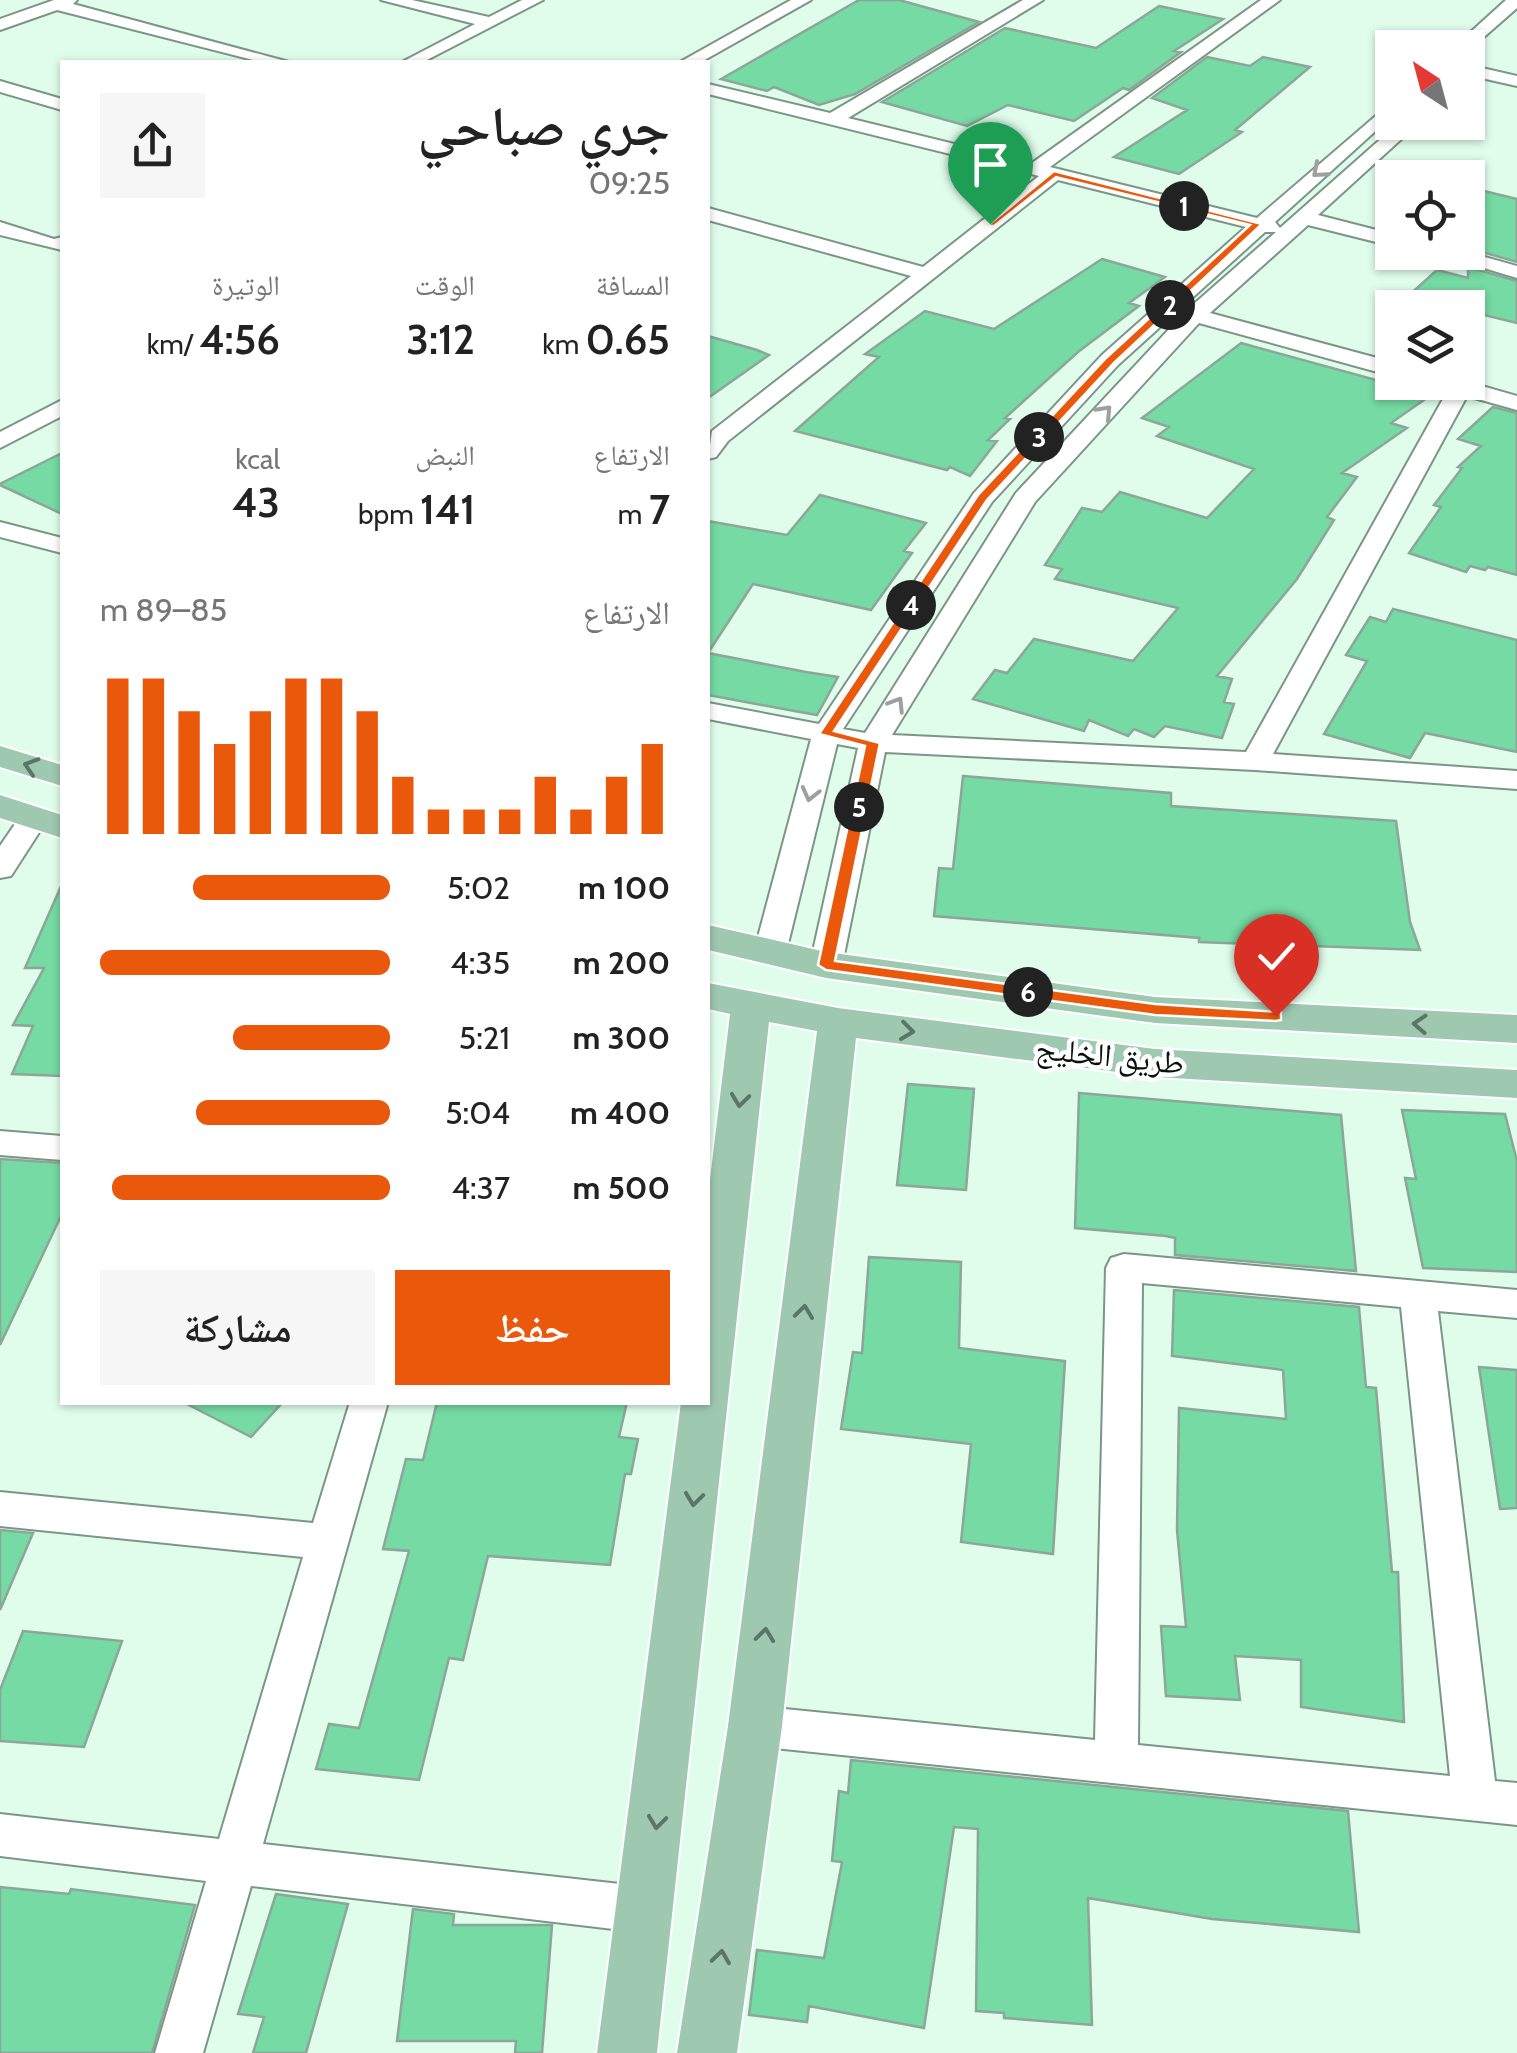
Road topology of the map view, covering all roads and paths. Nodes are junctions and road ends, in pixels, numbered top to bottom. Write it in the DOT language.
graph roads {
  1 [pos="389,0"];
  2 [pos="535,0"];
  3 [pos="802,0"];
  4 [pos="1035,0"];
  5 [pos="1272,0"];
  6 [pos="64,2"];
  7 [pos="1510,2"];
  8 [pos="491,22"];
  9 [pos="0,25"];
  10 [pos="1480,30"];
  11 [pos="1493,50"];
  12 [pos="1485,57"];
  13 [pos="273,60"];
  14 [pos="414,60"];
  15 [pos="693,60"];
  16 [pos="1485,74"];
  17 [pos="1517,81"];
  18 [pos="0,86"];
  19 [pos="710,88"];
  20 [pos="60,103"];
  21 [pos="833,119"];
  22 [pos="1375,122"];
  23 [pos="1391,140"];
  24 [pos="1044,171"];
  25 [pos="710,215"];
  26 [pos="1258,224"];
  27 [pos="1297,225"];
  28 [pos="0,228"];
  29 [pos="1375,237"];
  30 [pos="60,244"];
  31 [pos="1485,264"];
  32 [pos="1517,272"];
  33 [pos="927,274"];
  34 [pos="1196,315"];
  35 [pos="1375,364"];
  36 [pos="1485,394"];
  37 [pos="1444,400"];
  38 [pos="1517,403"];
  39 [pos="60,408"];
  40 [pos="0,441"];
  41 [pos="710,449"];
  42 [pos="0,529"];
  43 [pos="60,545"];
  44 [pos="710,711"];
  45 [pos="826,734"];
  46 [pos="873,743"];
  47 [pos="0,756"];
  48 [pos="1254,761"];
  49 [pos="60,775"];
  50 [pos="1517,780"];
  51 [pos="32,817"];
  52 [pos="0,870"];
  53 [pos="710,938"];
  54 [pos="770,952"];
  55 [pos="826,965"];
  56 [pos="710,996"];
  57 [pos="751,1003"];
  58 [pos="838,1022"];
  59 [pos="1517,1029"];
  60 [pos="1517,1084"];
  61 [pos="0,1143"];
  62 [pos="60,1148"];
  63 [pos="1418,1295"];
  64 [pos="1517,1304"];
  65 [pos="710,1365"];
  66 [pos="368,1405"];
  67 [pos="705,1405"];
  68 [pos="0,1510"];
  69 [pos="328,1542"];
  70 [pos="755,1726"];
  71 [pos="1116,1763"];
  72 [pos="1496,1802"];
  73 [pos="0,1835"];
  74 [pos="236,1861"];
  75 [pos="647,1910"];
  76 [pos="180,2053"];
  77 [pos="628,2053"];
  78 [pos="707,2053"];
  1 -- 8 [label="street"];
  2 -- 8 [label="street"];
  3 -- 15 [label="street"];
  4 -- 21 [label="street"];
  5 -- 24 [label="street"];
  6 -- 9 [label="street"];
  6 -- 13 [label="street"];
  7 -- 10 [label="street"];
  8 -- 14 [label="street"];
  11 -- 12 [label="street"];
  16 -- 17 [label="street"];
  18 -- 20 [label="street"];
  19 -- 21 [label="street"];
  21 -- 24 [label="street"];
  22 -- 26 [label="street, one-way"];
  23 -- 27 [label="street"];
  24 -- 26 [label="street"];
  24 -- 33 [label="street"];
  25 -- 33 [label="street"];
  26 -- 27 [label="street"];
  26 -- 45 [label="street"];
  27 -- 29 [label="street"];
  27 -- 34 [label="street"];
  28 -- 30 [label="street"];
  31 -- 32 [label="street"];
  33 -- 41 [label="street"];
  34 -- 35 [label="street"];
  46 -- 34 [label="street, one-way"];
  36 -- 38 [label="street"];
  37 -- 48 [label="street"];
  39 -- 40 [label="street"];
  42 -- 43 [label="street"];
  44 -- 45 [label="street"];
  45 -- 46 [label="street"];
  45 -- 54 [label="street, one-way"];
  46 -- 48 [label="street"];
  46 -- 55 [label="street"];
  49 -- 47 [label="main road, one-way"];
  48 -- 50 [label="street"];
  51 -- 52 [label="street"];
  53 -- 54 [label="main road, طريق الخليج"];
  54 -- 55 [label="main road, طريق الخليج"];
  59 -- 55 [label="main road, طريق الخليج, one-way"];
  56 -- 57 [label="main road, طريق الخليج"];
  57 -- 58 [label="main road, طريق الخليج"];
  57 -- 65 [label="main road, one-way"];
  58 -- 60 [label="main road, طريق الخليج, one-way"];
  70 -- 58 [label="main road, one-way"];
  61 -- 62 [label="street"];
  63 -- 64 [label="street"];
  63 -- 71 [label="street"];
  63 -- 72 [label="street"];
  66 -- 69 [label="street"];
  67 -- 75 [label="main road, one-way"];
  68 -- 69 [label="street"];
  69 -- 74 [label="street"];
  70 -- 71 [label="street"];
  78 -- 70 [label="main road, one-way"];
  71 -- 72 [label="street"];
  73 -- 74 [label="street"];
  74 -- 75 [label="street"];
  74 -- 76 [label="street"];
  75 -- 77 [label="main road"];
}
